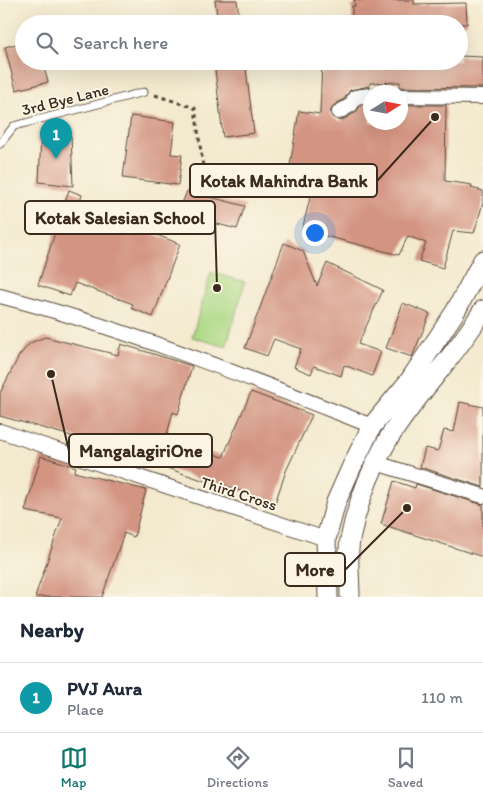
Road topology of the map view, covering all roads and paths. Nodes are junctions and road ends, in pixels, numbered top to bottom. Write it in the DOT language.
graph roads {
  1 [pos="144,92"];
  2 [pos="363,96"];
  3 [pos="408,96"];
  4 [pos="483,97"];
  5 [pos="339,112"];
  6 [pos="0,144"];
  7 [pos="199,187"];
  8 [pos="483,260"];
  9 [pos="0,296"];
  10 [pos="483,310"];
  11 [pos="372,426"];
  12 [pos="0,431"];
  13 [pos="376,463"];
  14 [pos="483,496"];
  15 [pos="326,539"];
  16 [pos="328,597"];
  17 [pos="350,597"];
  1 -- 6 [label="lane, 3rd Bye Lane"];
  1 -- 7 [label="path"];
  2 -- 5 [label="street"];
  3 -- 4 [label="street"];
  8 -- 11 [label="street"];
  9 -- 11 [label="street"];
  10 -- 13 [label="street"];
  11 -- 15 [label="street"];
  12 -- 15 [label="street, Third Cross"];
  13 -- 14 [label="street"];
  13 -- 17 [label="street"];
  15 -- 16 [label="street"];
}
